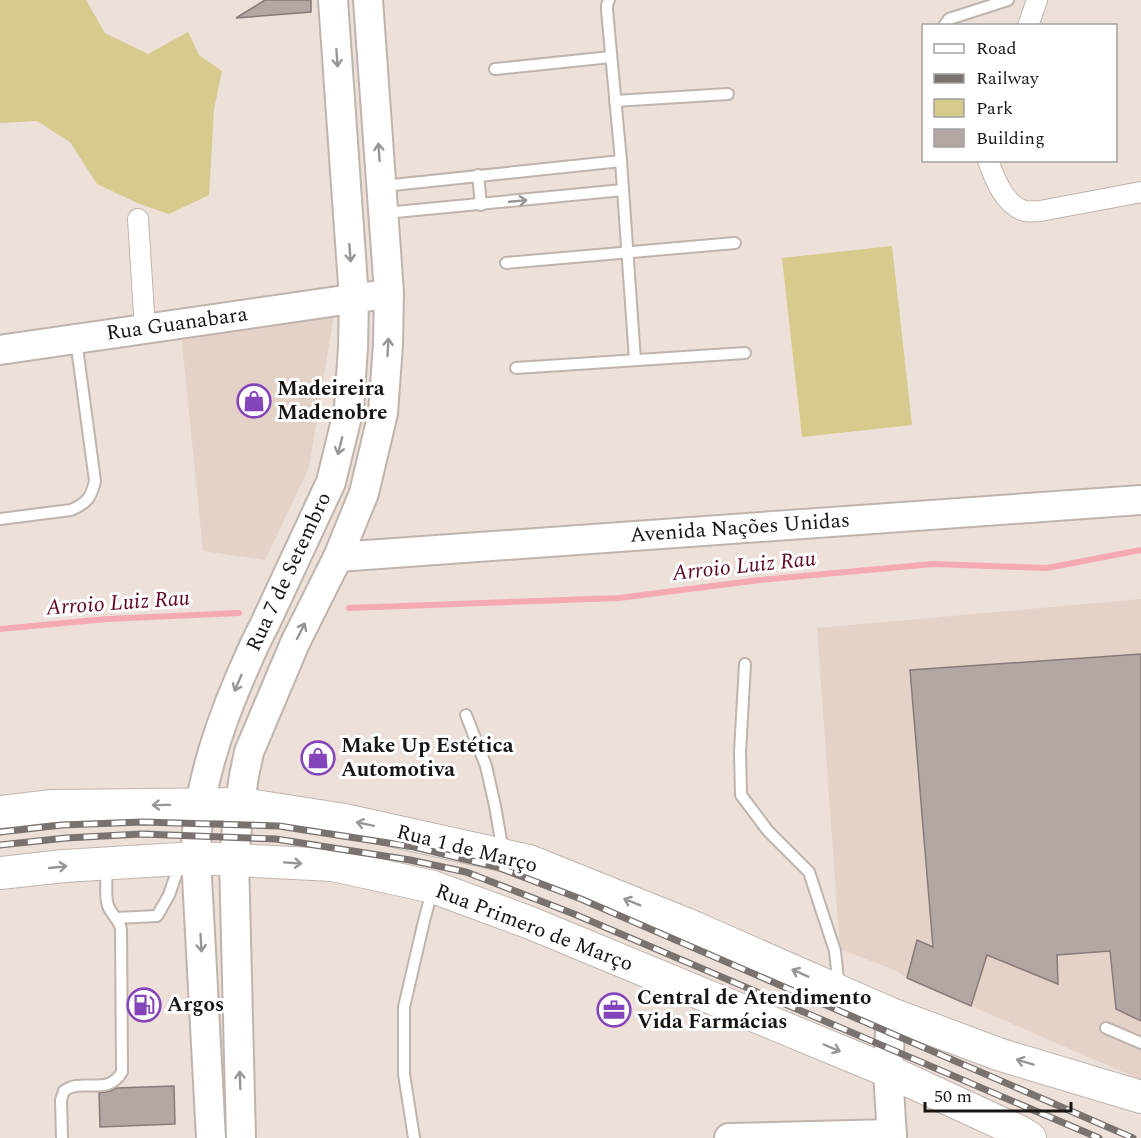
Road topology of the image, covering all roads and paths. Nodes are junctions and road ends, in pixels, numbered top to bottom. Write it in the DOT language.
graph roads {
  1 [pos="333,0"];
  2 [pos="368,0"];
  3 [pos="609,0"];
  4 [pos="1008,0"];
  5 [pos="1037,0"];
  6 [pos="945,24"];
  7 [pos="1029,24"];
  8 [pos="611,57"];
  9 [pos="495,69"];
  10 [pos="728,94"];
  11 [pos="615,101"];
  12 [pos="621,161"];
  13 [pos="989,162"];
  14 [pos="478,175"];
  15 [pos="623,190"];
  16 [pos="1141,192"];
  17 [pos="382,200"];
  18 [pos="481,205"];
  19 [pos="138,219"];
  20 [pos="735,243"];
  21 [pos="627,251"];
  22 [pos="506,263"];
  23 [pos="388,293"];
  24 [pos="354,299"];
  25 [pos="145,329"];
  26 [pos="76,339"];
  27 [pos="0,350"];
  28 [pos="745,353"];
  29 [pos="635,360"];
  30 [pos="516,369"];
  31 [pos="1141,500"];
  32 [pos="0,519"];
  33 [pos="338,557"];
  34 [pos="745,664"];
  35 [pos="466,715"];
  36 [pos="201,804"];
  37 [pos="241,804"];
  38 [pos="0,812"];
  39 [pos="503,855"];
  40 [pos="189,858"];
  41 [pos="234,859"];
  42 [pos="107,863"];
  43 [pos="0,873"];
  44 [pos="433,887"];
  45 [pos="116,918"];
  46 [pos="839,991"];
  47 [pos="891,1014"];
  48 [pos="1106,1028"];
  49 [pos="1141,1043"];
  50 [pos="888,1071"];
  51 [pos="1141,1097"];
  52 [pos="892,1136"];
  53 [pos="62,1138"];
  54 [pos="211,1138"];
  55 [pos="241,1138"];
  56 [pos="414,1138"];
  57 [pos="729,1138"];
  58 [pos="1030,1138"];
  1 -- 24 [label="main road, Rua 7 de Setembro, one-way"];
  17 -- 2 [label="main road, Rua 7 de Setembro, one-way"];
  3 -- 8 [label="lane"];
  4 -- 6 [label="lane"];
  5 -- 7 [label="street"];
  8 -- 9 [label="lane"];
  8 -- 11 [label="lane"];
  10 -- 11 [label="lane"];
  11 -- 12 [label="lane"];
  12 -- 14 [label="lane"];
  12 -- 15 [label="lane"];
  13 -- 16 [label="street"];
  14 -- 17 [label="lane"];
  14 -- 18 [label="lane"];
  18 -- 15 [label="lane, one-way"];
  15 -- 21 [label="lane"];
  17 -- 18 [label="lane"];
  17 -- 23 [label="main road, Rua 7 de Setembro"];
  19 -- 25 [label="street"];
  20 -- 21 [label="lane"];
  21 -- 22 [label="lane"];
  21 -- 29 [label="lane"];
  23 -- 24 [label="main road, Rua Guanabara"];
  33 -- 23 [label="main road, Rua 7 de Setembro, one-way"];
  24 -- 25 [label="main road, Rua Guanabara"];
  24 -- 36 [label="main road, Rua 7 de Setembro, one-way"];
  25 -- 26 [label="main road, Rua Guanabara"];
  26 -- 27 [label="main road, Rua Guanabara"];
  26 -- 32 [label="lane"];
  28 -- 29 [label="lane"];
  29 -- 30 [label="lane"];
  31 -- 33 [label="main road, Avenida Nações Unidas"];
  37 -- 33 [label="main road, Rua 7 de Setembro, one-way"];
  34 -- 46 [label="lane"];
  35 -- 39 [label="lane"];
  36 -- 37 [label="main road, Rua 1 de Março"];
  36 -- 38 [label="main road, Rua 1 de Março, one-way"];
  36 -- 40 [label="main road, Rua 7 de Setembro"];
  39 -- 37 [label="main road, Rua 1 de Março, one-way"];
  37 -- 41 [label="main road, Rua 7 de Setembro"];
  46 -- 39 [label="main road, Rua 1 de Março, one-way"];
  40 -- 41 [label="main road, Rua Primero de Março"];
  40 -- 42 [label="main road, Rua Primero de Março"];
  40 -- 45 [label="lane"];
  40 -- 54 [label="main road, Rua 7 de Setembro, one-way"];
  41 -- 44 [label="main road, Rua Primero de Março, one-way"];
  55 -- 41 [label="main road, Rua 7 de Setembro, one-way"];
  43 -- 42 [label="main road, Rua Primero de Março, one-way"];
  42 -- 45 [label="lane"];
  44 -- 50 [label="main road, Rua Primero de Março, one-way"];
  44 -- 56 [label="lane"];
  45 -- 53 [label="lane"];
  46 -- 47 [label="main road, Rua 1 de Março"];
  47 -- 50 [label="main road"];
  51 -- 47 [label="main road, one-way"];
  48 -- 49 [label="lane"];
  50 -- 52 [label="main road"];
  50 -- 58 [label="main road, Rua Primero de Março"];
  52 -- 57 [label="main road"];
}
